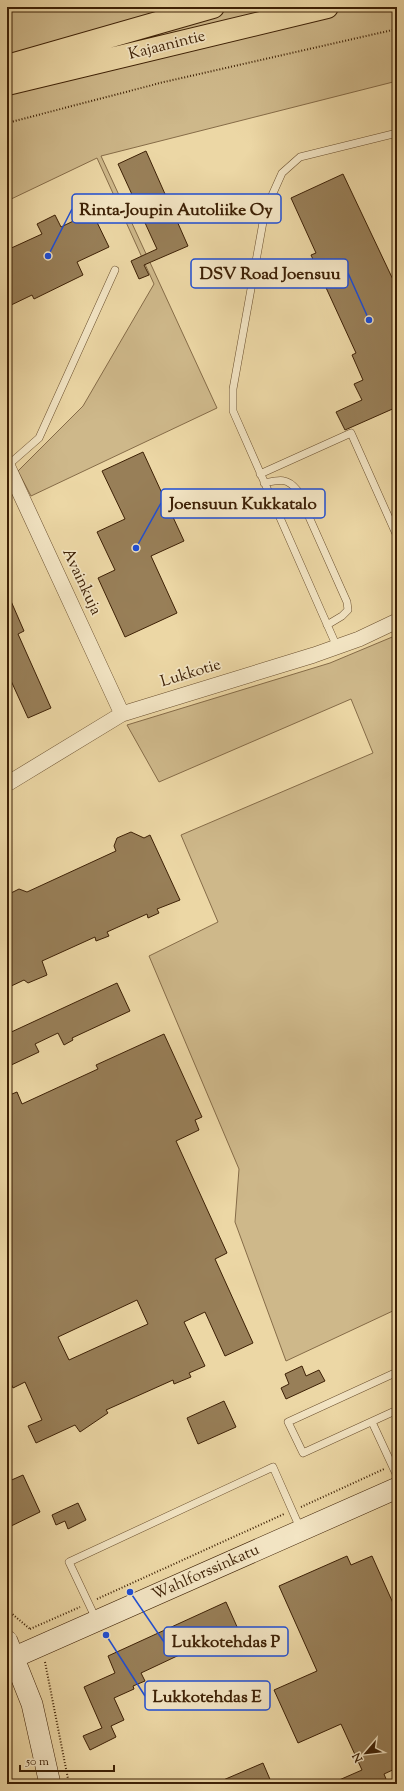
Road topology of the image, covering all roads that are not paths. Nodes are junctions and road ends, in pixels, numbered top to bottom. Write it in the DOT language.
graph roads {
  1 [pos="213,7"];
  2 [pos="327,7"];
  3 [pos="75,46"];
  4 [pos="7,53"];
  5 [pos="7,66"];
  6 [pos="64,71"];
  7 [pos="7,84"];
  8 [pos="7,94"];
  9 [pos="397,133"];
  10 [pos="115,270"];
  11 [pos="7,465"];
  12 [pos="260,474"];
  13 [pos="264,483"];
  14 [pos="397,536"];
  15 [pos="397,621"];
  16 [pos="327,625"];
  17 [pos="337,647"];
  18 [pos="122,714"];
  19 [pos="7,784"];
  20 [pos="397,1372"];
  21 [pos="397,1410"];
  22 [pos="372,1422"];
  23 [pos="397,1476"];
  24 [pos="397,1488"];
  25 [pos="301,1530"];
  26 [pos="92,1612"];
  27 [pos="11,1649"];
  28 [pos="50,1784"];
  1 -- 3 [label="highway, Kajaanintie"];
  2 -- 6 [label="highway, Kajaanintie"];
  3 -- 4 [label="highway"];
  3 -- 5 [label="highway, Kajaanintie"];
  6 -- 7 [label="highway, Kajaanintie"];
  6 -- 8 [label="highway"];
  9 -- 12 [label="lane"];
  10 -- 11 [label="lane"];
  11 -- 18 [label="street, Avainkuja"];
  12 -- 13 [label="lane"];
  12 -- 14 [label="lane"];
  13 -- 16 [label="lane"];
  13 -- 16 [label="lane"];
  15 -- 17 [label="street, Lukkotie"];
  16 -- 17 [label="lane"];
  17 -- 18 [label="street, Lukkotie"];
  18 -- 19 [label="street, Lukkotie"];
  20 -- 22 [label="lane"];
  21 -- 22 [label="lane"];
  22 -- 23 [label="lane"];
  24 -- 25 [label="street, Wahlforssinkatu"];
  25 -- 26 [label="street, Wahlforssinkatu"];
  25 -- 26 [label="lane"];
  26 -- 27 [label="street, Wahlforssinkatu"];
  27 -- 28 [label="street"];
}
